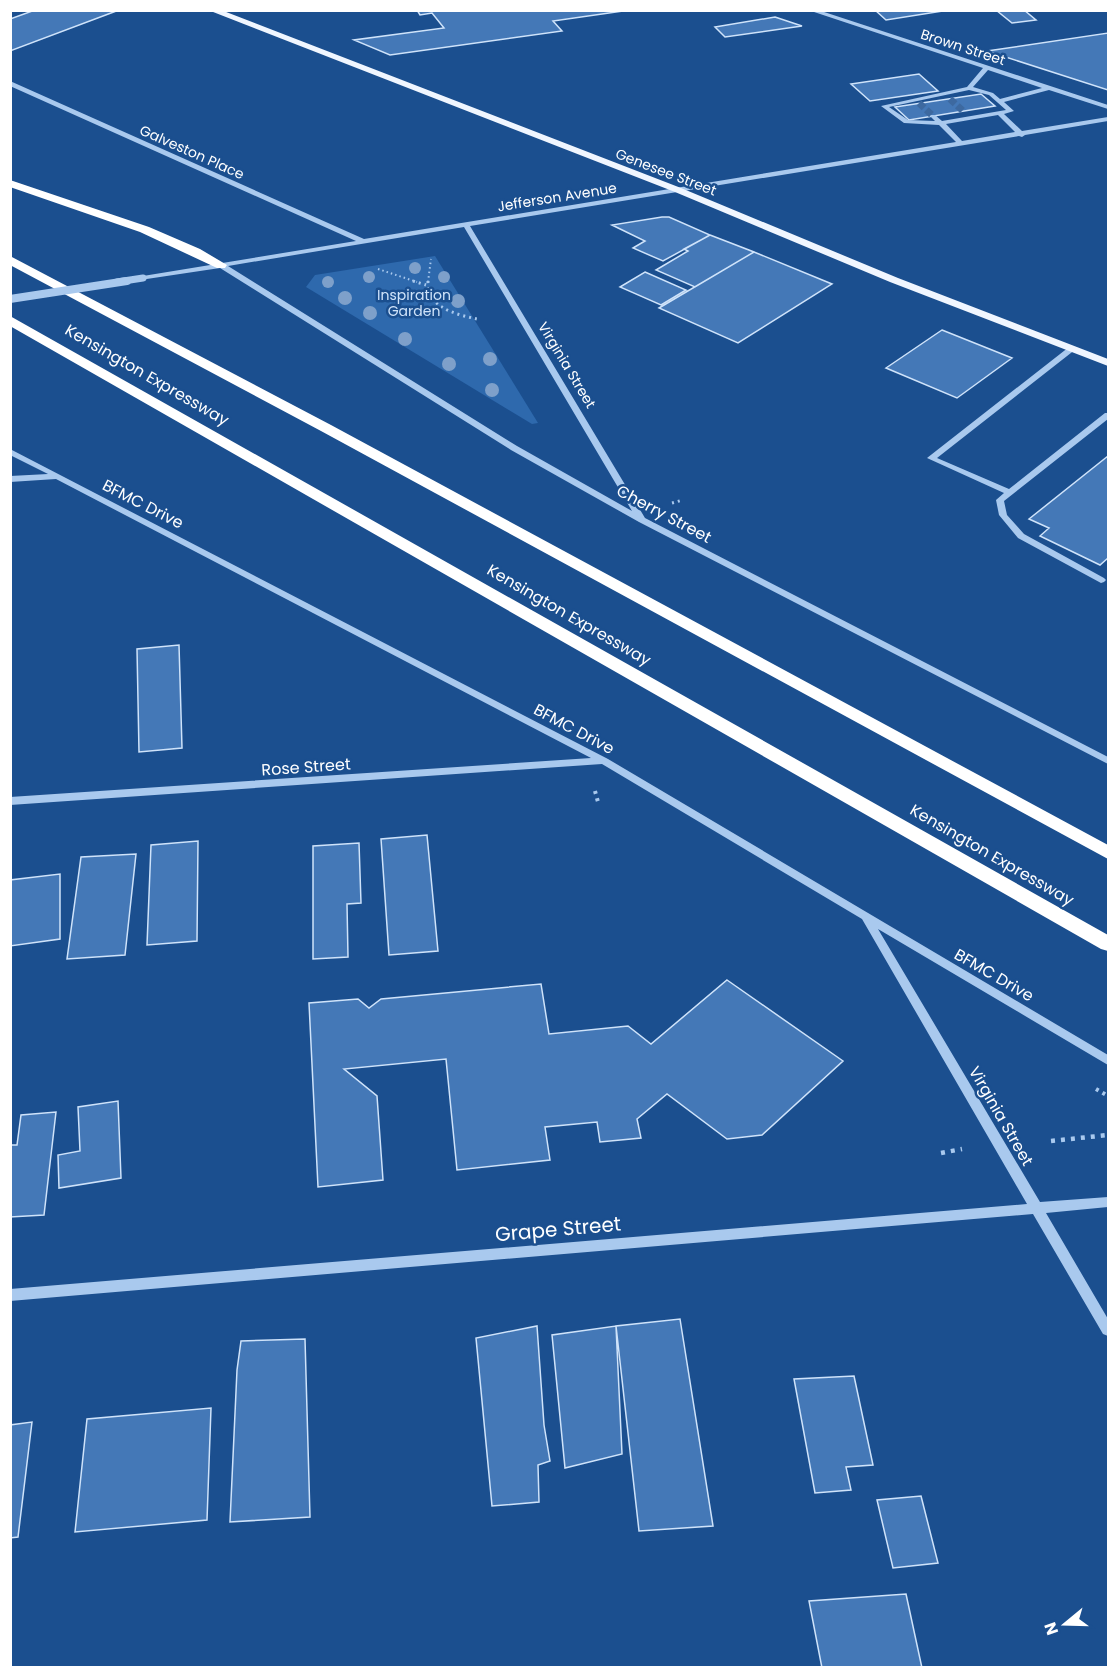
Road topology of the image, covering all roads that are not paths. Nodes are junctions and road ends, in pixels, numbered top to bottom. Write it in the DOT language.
graph roads {
  1 [pos="212,10"];
  2 [pos="811,10"];
  3 [pos="987,67"];
  4 [pos="10,83"];
  5 [pos="969,88"];
  6 [pos="1049,88"];
  7 [pos="999,100"];
  8 [pos="1108,107"];
  9 [pos="963,111"];
  10 [pos="999,113"];
  11 [pos="933,116"];
  12 [pos="970,118"];
  13 [pos="1108,120"];
  14 [pos="941,123"];
  15 [pos="1022,135"];
  16 [pos="961,144"];
  17 [pos="10,183"];
  18 [pos="678,190"];
  19 [pos="466,225"];
  20 [pos="364,242"];
  21 [pos="10,260"];
  22 [pos="221,265"];
  23 [pos="10,299"];
  24 [pos="10,320"];
  25 [pos="1072,349"];
  26 [pos="1108,363"];
  27 [pos="1108,414"];
  28 [pos="10,451"];
  29 [pos="57,476"];
  30 [pos="10,479"];
  31 [pos="1009,492"];
  32 [pos="642,520"];
  33 [pos="1101,580"];
  34 [pos="604,761"];
  35 [pos="1108,761"];
  36 [pos="10,801"];
  37 [pos="1108,854"];
  38 [pos="866,917"];
  39 [pos="1108,944"];
  40 [pos="1108,1060"];
  41 [pos="1108,1202"];
  42 [pos="1036,1208"];
  43 [pos="10,1295"];
  44 [pos="1108,1330"];
  1 -- 18 [label="main road, Genesee Street"];
  2 -- 3 [label="street, Brown Street"];
  3 -- 5 [label="street"];
  3 -- 6 [label="street, Brown Street"];
  4 -- 20 [label="street, Galveston Place"];
  5 -- 7 [label="street"];
  5 -- 14 [label="street"];
  6 -- 7 [label="street"];
  6 -- 8 [label="street, Brown Street"];
  7 -- 10 [label="street"];
  9 -- 12 [label="street"];
  10 -- 12 [label="street"];
  10 -- 15 [label="street"];
  11 -- 14 [label="street"];
  12 -- 14 [label="street"];
  13 -- 15 [label="street, Jefferson Avenue"];
  14 -- 16 [label="street"];
  15 -- 16 [label="street, Jefferson Avenue"];
  16 -- 18 [label="street, Jefferson Avenue"];
  17 -- 22 [label="highway"];
  18 -- 19 [label="street, Jefferson Avenue"];
  18 -- 25 [label="main road, Genesee Street"];
  19 -- 20 [label="street, Jefferson Avenue"];
  19 -- 32 [label="street, Virginia Street"];
  20 -- 22 [label="street, Jefferson Avenue"];
  21 -- 37 [label="highway, Kensington Expressway"];
  22 -- 23 [label="street, Jefferson Avenue, bridge"];
  22 -- 32 [label="street, Cherry Street"];
  24 -- 39 [label="highway, Kensington Expressway"];
  25 -- 26 [label="main road, Genesee Street"];
  25 -- 31 [label="street"];
  27 -- 31 [label="street"];
  28 -- 29 [label="street, BFMC Drive"];
  29 -- 30 [label="street"];
  29 -- 34 [label="street, BFMC Drive"];
  31 -- 33 [label="street"];
  32 -- 35 [label="street, Cherry Street"];
  34 -- 36 [label="street, Rose Street"];
  34 -- 38 [label="street, BFMC Drive"];
  38 -- 40 [label="street, BFMC Drive"];
  38 -- 42 [label="street, Virginia Street"];
  41 -- 42 [label="street, Grape Street"];
  42 -- 43 [label="street, Grape Street"];
  42 -- 44 [label="street, Virginia Street"];
}
